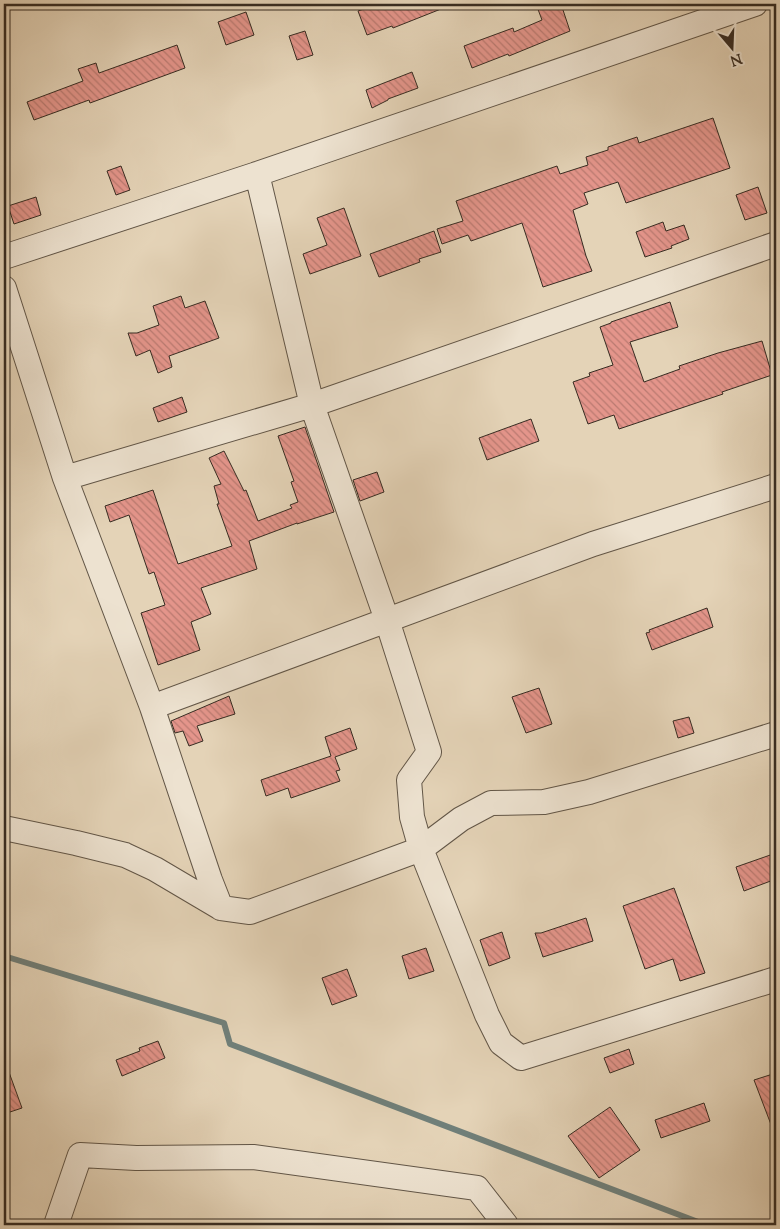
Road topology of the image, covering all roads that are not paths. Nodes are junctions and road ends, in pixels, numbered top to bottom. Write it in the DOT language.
graph roads {
  1 [pos="755,4"];
  2 [pos="257,174"];
  3 [pos="776,244"];
  4 [pos="4,257"];
  5 [pos="4,288"];
  6 [pos="312,404"];
  7 [pos="65,478"];
  8 [pos="774,494"];
  9 [pos="387,620"];
  10 [pos="152,707"];
  11 [pos="776,734"];
  12 [pos="4,828"];
  13 [pos="421,849"];
  14 [pos="221,908"];
  15 [pos="776,979"];
  16 [pos="56,1225"];
  17 [pos="506,1225"];
  1 -- 2 [label="street"];
  2 -- 4 [label="street"];
  2 -- 6 [label="street"];
  3 -- 6 [label="street"];
  5 -- 7 [label="street"];
  6 -- 7 [label="street"];
  6 -- 9 [label="street"];
  7 -- 10 [label="street"];
  8 -- 9 [label="street"];
  9 -- 10 [label="street"];
  9 -- 13 [label="street"];
  10 -- 14 [label="street"];
  11 -- 13 [label="street"];
  12 -- 14 [label="street"];
  13 -- 14 [label="street"];
  13 -- 15 [label="street"];
  16 -- 17 [label="street"];
}
